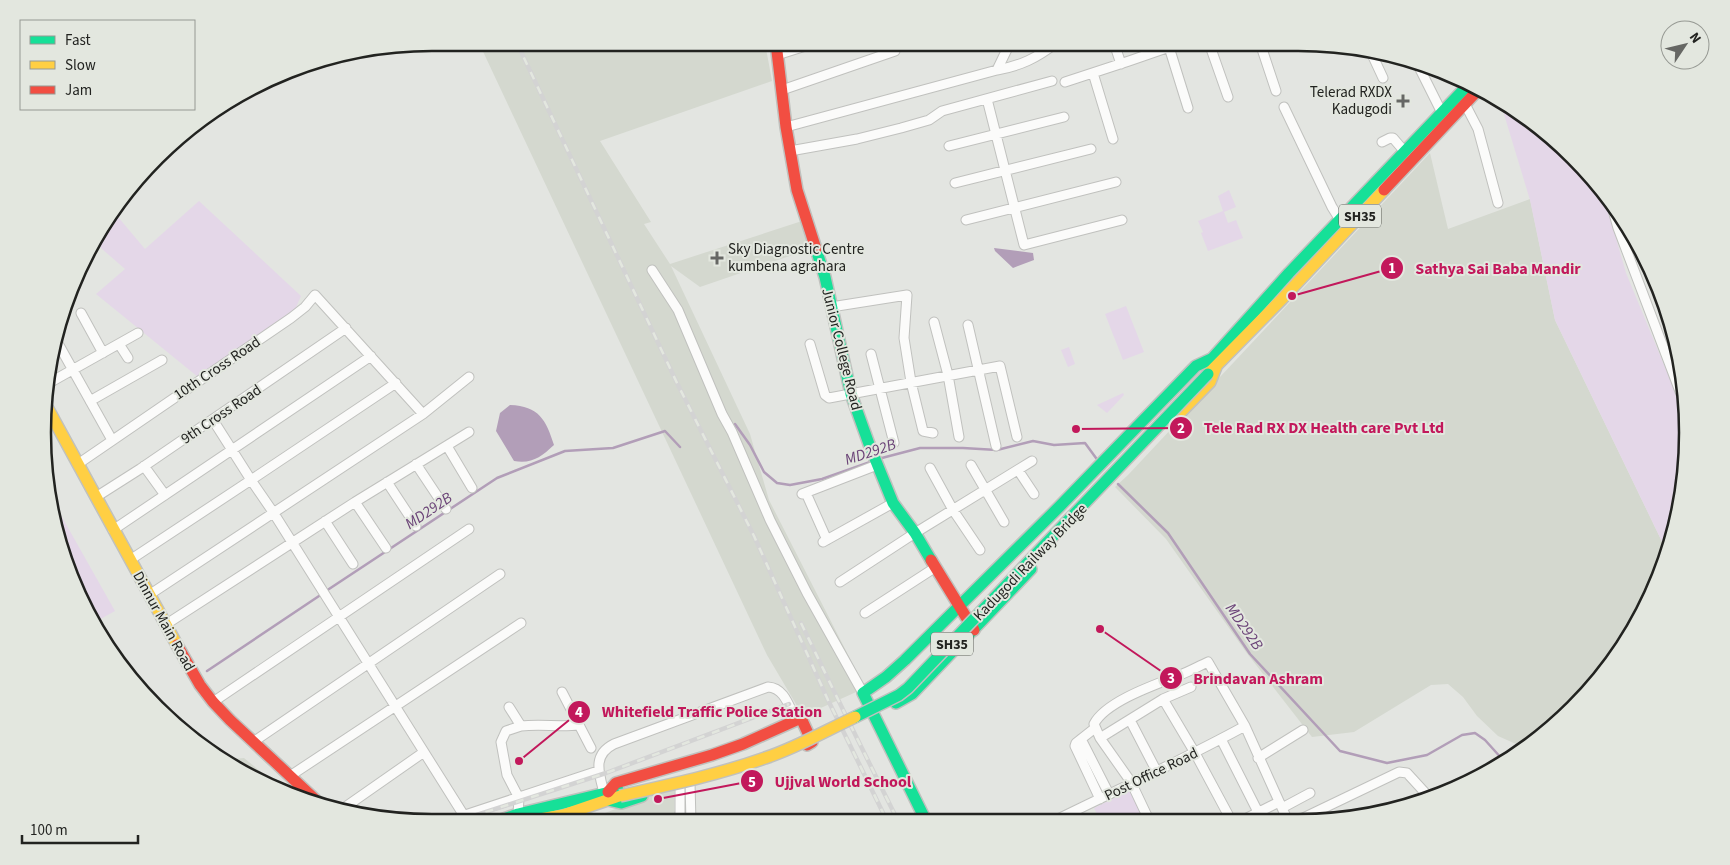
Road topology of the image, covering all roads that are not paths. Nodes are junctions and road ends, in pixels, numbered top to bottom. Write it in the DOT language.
graph roads {
  1 [pos="777,51"];
  2 [pos="789,51"];
  3 [pos="895,51"];
  4 [pos="1006,51"];
  5 [pos="1044,51"];
  6 [pos="1117,51"];
  7 [pos="1158,51"];
  8 [pos="1170,51"];
  9 [pos="1212,51"];
  10 [pos="1263,51"];
  11 [pos="777,55"];
  12 [pos="1374,60"];
  13 [pos="1121,64"];
  14 [pos="997,70"];
  15 [pos="1421,71"];
  16 [pos="1093,73"];
  17 [pos="1383,78"];
  18 [pos="1052,81"];
  19 [pos="1065,82"];
  20 [pos="782,90"];
  21 [pos="1464,90"];
  22 [pos="1276,91"];
  23 [pos="1474,95"];
  24 [pos="1228,98"];
  25 [pos="987,99"];
  26 [pos="1465,104"];
  27 [pos="1284,107"];
  28 [pos="1188,108"];
  29 [pos="1442,113"];
  30 [pos="1064,117"];
  31 [pos="786,126"];
  32 [pos="996,134"];
  33 [pos="1113,139"];
  34 [pos="1382,142"];
  35 [pos="948,146"];
  36 [pos="1091,149"];
  37 [pos="790,151"];
  38 [pos="1404,152"];
  39 [pos="1005,170"];
  40 [pos="1116,182"];
  41 [pos="955,183"];
  42 [pos="1498,202"];
  43 [pos="1014,207"];
  44 [pos="966,220"];
  45 [pos="1122,220"];
  46 [pos="1340,220"];
  47 [pos="1348,229"];
  48 [pos="1627,241"];
  49 [pos="652,270"];
  50 [pos="831,307"];
  51 [pos="81,313"];
  52 [pos="934,322"];
  53 [pos="968,325"];
  54 [pos="346,328"];
  55 [pos="138,334"];
  56 [pos="119,344"];
  57 [pos="810,344"];
  58 [pos="61,348"];
  59 [pos="103,353"];
  60 [pos="871,354"];
  61 [pos="371,356"];
  62 [pos="128,358"];
  63 [pos="162,360"];
  64 [pos="1214,362"];
  65 [pos="73,370"];
  66 [pos="980,370"];
  67 [pos="1673,371"];
  68 [pos="948,375"];
  69 [pos="469,377"];
  70 [pos="56,379"];
  71 [pos="911,382"];
  72 [pos="396,383"];
  73 [pos="879,388"];
  74 [pos="851,394"];
  75 [pos="90,401"];
  76 [pos="423,414"];
  77 [pos="52,416"];
  78 [pos="213,420"];
  79 [pos="469,432"];
  80 [pos="933,433"];
  81 [pos="959,437"];
  82 [pos="1017,437"];
  83 [pos="112,440"];
  84 [pos="894,444"];
  85 [pos="447,446"];
  86 [pos="996,446"];
  87 [pos="232,450"];
  88 [pos="1032,461"];
  89 [pos="78,464"];
  90 [pos="416,464"];
  91 [pos="877,465"];
  92 [pos="144,466"];
  93 [pos="971,466"];
  94 [pos="930,468"];
  95 [pos="1018,470"];
  96 [pos="251,480"];
  97 [pos="387,482"];
  98 [pos="472,488"];
  99 [pos="985,490"];
  100 [pos="1034,494"];
  101 [pos="165,495"];
  102 [pos="96,497"];
  103 [pos="355,502"];
  104 [pos="893,504"];
  105 [pos="446,509"];
  106 [pos="953,510"];
  107 [pos="273,512"];
  108 [pos="325,521"];
  109 [pos="1004,522"];
  110 [pos="416,526"];
  111 [pos="469,529"];
  112 [pos="113,530"];
  113 [pos="915,533"];
  114 [pos="292,543"];
  115 [pos="386,548"];
  116 [pos="980,550"];
  117 [pos="130,560"];
  118 [pos="353,564"];
  119 [pos="936,568"];
  120 [pos="500,574"];
  121 [pos="840,582"];
  122 [pos="149,595"];
  123 [pos="959,605"];
  124 [pos="866,613"];
  125 [pos="338,616"];
  126 [pos="521,623"];
  127 [pos="165,625"];
  128 [pos="974,630"];
  129 [pos="368,663"];
  130 [pos="1190,688"];
  131 [pos="562,692"];
  132 [pos="863,692"];
  133 [pos="1163,699"];
  134 [pos="213,702"];
  135 [pos="394,706"];
  136 [pos="509,707"];
  137 [pos="873,713"];
  138 [pos="796,720"];
  139 [pos="1130,720"];
  140 [pos="579,725"];
  141 [pos="521,726"];
  142 [pos="1245,726"];
  143 [pos="1095,728"];
  144 [pos="1303,730"];
  145 [pos="1100,738"];
  146 [pos="1082,739"];
  147 [pos="1221,739"];
  148 [pos="253,742"];
  149 [pos="591,748"];
  150 [pos="424,752"];
  151 [pos="1195,753"];
  152 [pos="1258,758"];
  153 [pos="598,771"];
  154 [pos="1157,772"];
  155 [pos="290,776"];
  156 [pos="1131,782"];
  157 [pos="685,784"];
  158 [pos="1424,792"];
  159 [pos="1310,793"];
  160 [pos="309,794"];
  161 [pos="612,794"];
  162 [pos="1109,794"];
  163 [pos="519,798"];
  164 [pos="1100,798"];
  165 [pos="349,804"];
  166 [pos="1280,805"];
  167 [pos="1258,812"];
  168 [pos="1313,813"];
  169 [pos="463,814"];
  170 [pos="479,814"];
  171 [pos="520,814"];
  172 [pos="535,814"];
  173 [pos="681,814"];
  174 [pos="690,814"];
  175 [pos="923,814"];
  176 [pos="1068,814"];
  177 [pos="1147,814"];
  178 [pos="1228,814"];
  179 [pos="1254,814"];
  180 [pos="1284,814"];
  1 -- 11 [label="main road, Junior College Road"];
  2 -- 11 [label="street"];
  3 -- 20 [label="street"];
  4 -- 14 [label="street"];
  5 -- 14 [label="street"];
  6 -- 13 [label="street"];
  7 -- 13 [label="street"];
  8 -- 28 [label="street"];
  9 -- 24 [label="street"];
  10 -- 22 [label="street"];
  11 -- 20 [label="main road, Junior College Road"];
  12 -- 17 [label="street"];
  13 -- 16 [label="street"];
  14 -- 31 [label="street"];
  15 -- 29 [label="street"];
  16 -- 19 [label="street"];
  16 -- 33 [label="street"];
  18 -- 25 [label="street"];
  20 -- 31 [label="main road, Junior College Road"];
  21 -- 29 [label="main road, SH35"];
  23 -- 26 [label="main road, SH35"];
  25 -- 32 [label="street"];
  25 -- 37 [label="street"];
  26 -- 42 [label="street"];
  26 -- 47 [label="main road, SH35"];
  27 -- 46 [label="street"];
  29 -- 38 [label="main road, SH35"];
  30 -- 32 [label="street"];
  31 -- 37 [label="main road, Junior College Road"];
  32 -- 35 [label="street"];
  32 -- 39 [label="street"];
  34 -- 38 [label="street"];
  36 -- 39 [label="street"];
  37 -- 50 [label="main road, Junior College Road"];
  38 -- 46 [label="main road, SH35"];
  39 -- 41 [label="street"];
  39 -- 43 [label="street"];
  40 -- 43 [label="street"];
  43 -- 44 [label="street"];
  43 -- 45 [label="street"];
  46 -- 47 [label="street"];
  46 -- 64 [label="main road, SH35"];
  47 -- 64 [label="main road, SH35"];
  48 -- 67 [label="street"];
  49 -- 132 [label="street"];
  50 -- 71 [label="street"];
  50 -- 74 [label="main road, Junior College Road"];
  51 -- 59 [label="street"];
  52 -- 68 [label="street"];
  53 -- 66 [label="street"];
  54 -- 61 [label="street"];
  54 -- 78 [label="street, 9th Cross Road"];
  54 -- 83 [label="street, 10th Cross Road"];
  55 -- 56 [label="street"];
  56 -- 59 [label="street"];
  56 -- 62 [label="street"];
  57 -- 74 [label="street"];
  58 -- 65 [label="street"];
  59 -- 65 [label="street"];
  60 -- 73 [label="street"];
  61 -- 72 [label="street"];
  61 -- 87 [label="street"];
  63 -- 75 [label="street"];
  64 -- 123 [label="main road"];
  64 -- 128 [label="main road"];
  64 -- 161 [label="main road, Kadugodi Railway Bridge / SH35, bridge"];
  65 -- 70 [label="street"];
  65 -- 75 [label="street"];
  66 -- 68 [label="street"];
  66 -- 82 [label="street"];
  66 -- 86 [label="street"];
  68 -- 71 [label="street"];
  68 -- 81 [label="street"];
  69 -- 76 [label="street"];
  71 -- 73 [label="street"];
  71 -- 80 [label="street"];
  72 -- 76 [label="street"];
  72 -- 96 [label="street"];
  73 -- 74 [label="street"];
  73 -- 84 [label="street"];
  74 -- 91 [label="main road, Junior College Road"];
  75 -- 83 [label="street"];
  76 -- 107 [label="street"];
  77 -- 89 [label="main road, Dinnur Main Road"];
  78 -- 87 [label="street"];
  78 -- 92 [label="street, 9th Cross Road"];
  79 -- 85 [label="street"];
  83 -- 89 [label="street, 10th Cross Road"];
  85 -- 90 [label="street"];
  85 -- 98 [label="street"];
  87 -- 96 [label="street"];
  87 -- 101 [label="street"];
  88 -- 95 [label="street"];
  89 -- 102 [label="main road, Dinnur Main Road"];
  90 -- 97 [label="street"];
  90 -- 105 [label="street"];
  91 -- 104 [label="main road, Junior College Road"];
  91 -- 104 [label="street"];
  92 -- 101 [label="street"];
  92 -- 102 [label="street, 9th Cross Road"];
  93 -- 99 [label="street"];
  94 -- 106 [label="street"];
  95 -- 99 [label="street"];
  95 -- 100 [label="street"];
  96 -- 107 [label="street"];
  96 -- 117 [label="street"];
  97 -- 103 [label="street"];
  97 -- 110 [label="street"];
  99 -- 106 [label="street"];
  99 -- 109 [label="street"];
  101 -- 112 [label="street"];
  102 -- 112 [label="main road, Dinnur Main Road"];
  103 -- 108 [label="street"];
  103 -- 115 [label="street"];
  104 -- 113 [label="main road, Junior College Road"];
  106 -- 113 [label="street"];
  106 -- 116 [label="street"];
  107 -- 114 [label="street"];
  107 -- 122 [label="street"];
  108 -- 114 [label="street"];
  108 -- 118 [label="street"];
  111 -- 125 [label="street"];
  112 -- 117 [label="main road, Dinnur Main Road"];
  113 -- 119 [label="main road, Junior College Road"];
  113 -- 121 [label="street"];
  114 -- 125 [label="street"];
  114 -- 127 [label="street"];
  117 -- 122 [label="main road, Dinnur Main Road"];
  119 -- 123 [label="main road, Junior College Road"];
  119 -- 124 [label="street"];
  120 -- 129 [label="street"];
  122 -- 127 [label="main road, Dinnur Main Road"];
  123 -- 128 [label="main road, Junior College Road"];
  123 -- 132 [label="main road"];
  125 -- 129 [label="street"];
  125 -- 134 [label="street"];
  126 -- 135 [label="street"];
  127 -- 134 [label="main road, Dinnur Main Road"];
  128 -- 137 [label="main road"];
  129 -- 135 [label="street"];
  129 -- 148 [label="street"];
  130 -- 133 [label="street"];
  131 -- 140 [label="street"];
  132 -- 137 [label="main road"];
  133 -- 139 [label="street"];
  133 -- 151 [label="street"];
  134 -- 148 [label="main road, Dinnur Main Road"];
  135 -- 150 [label="street"];
  135 -- 155 [label="street"];
  136 -- 141 [label="street"];
  137 -- 175 [label="main road"];
  138 -- 153 [label="street"];
  138 -- 157 [label="main road"];
  138 -- 161 [label="main road"];
  139 -- 145 [label="street"];
  139 -- 154 [label="street"];
  140 -- 141 [label="street"];
  140 -- 149 [label="street"];
  141 -- 163 [label="street"];
  142 -- 143 [label="street"];
  142 -- 147 [label="street, Post Office Road"];
  142 -- 152 [label="street"];
  143 -- 145 [label="street"];
  143 -- 146 [label="street"];
  144 -- 152 [label="street"];
  145 -- 156 [label="street"];
  146 -- 162 [label="street"];
  146 -- 164 [label="street"];
  147 -- 151 [label="street, Post Office Road"];
  147 -- 167 [label="street"];
  148 -- 155 [label="main road, Dinnur Main Road"];
  150 -- 165 [label="street"];
  150 -- 169 [label="street"];
  151 -- 154 [label="street, Post Office Road"];
  151 -- 178 [label="street"];
  152 -- 166 [label="street"];
  153 -- 161 [label="street"];
  153 -- 163 [label="street"];
  154 -- 156 [label="street, Post Office Road"];
  155 -- 160 [label="main road, Dinnur Main Road"];
  156 -- 162 [label="street, Post Office Road"];
  156 -- 177 [label="street"];
  157 -- 161 [label="main road"];
  157 -- 173 [label="street"];
  157 -- 174 [label="street"];
  158 -- 168 [label="street"];
  159 -- 166 [label="street"];
  161 -- 172 [label="main road, SH35"];
  162 -- 164 [label="street, Post Office Road"];
  163 -- 170 [label="street"];
  163 -- 171 [label="street"];
  164 -- 176 [label="street, Post Office Road"];
  166 -- 167 [label="street"];
  166 -- 180 [label="street"];
  167 -- 179 [label="street"];
}
